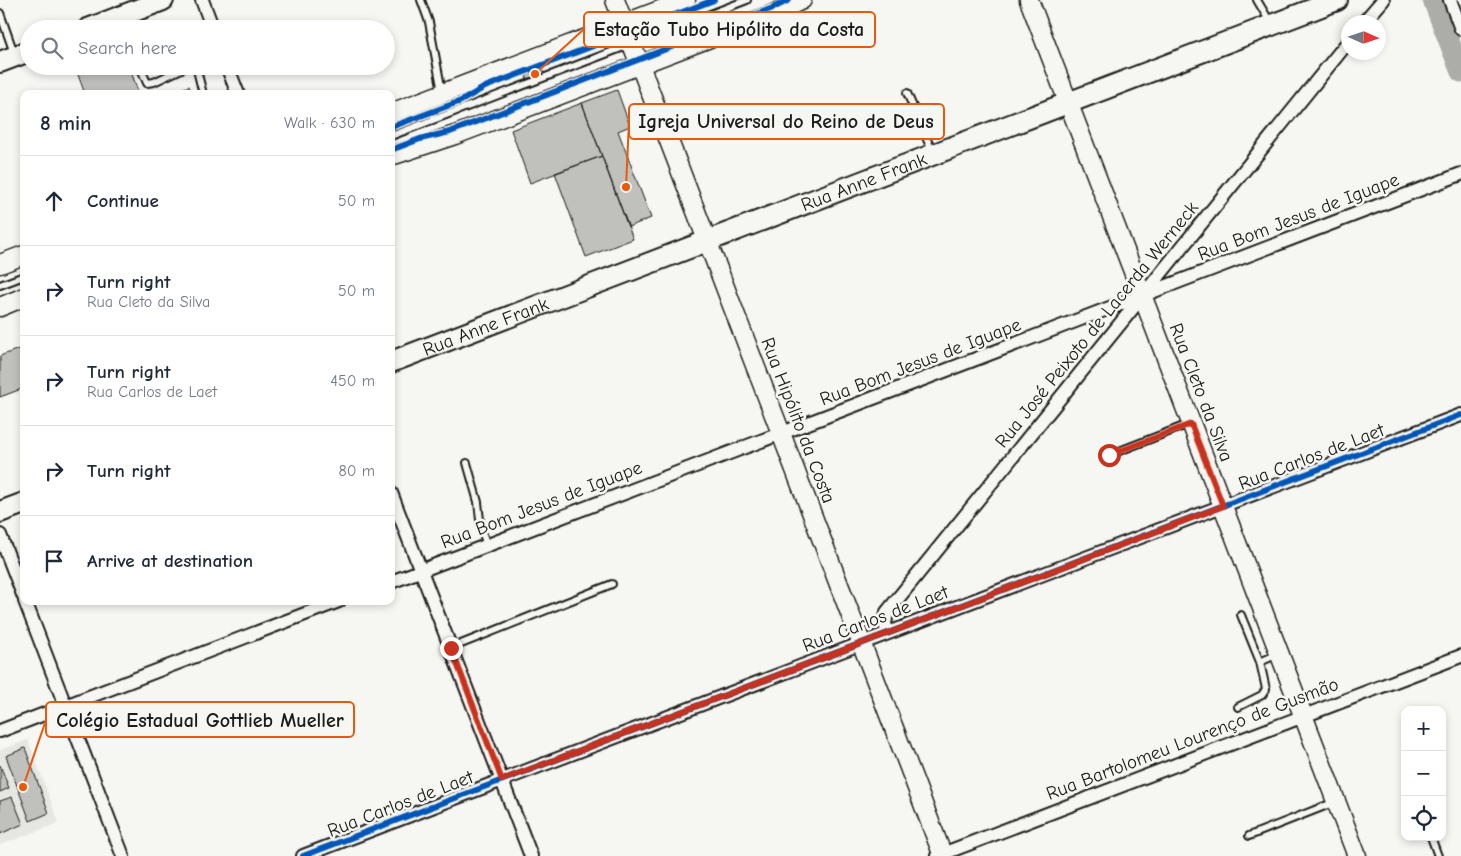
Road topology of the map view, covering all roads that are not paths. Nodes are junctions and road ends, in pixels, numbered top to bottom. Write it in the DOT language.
graph roads {
  1 [pos="163,0"];
  2 [pos="202,0"];
  3 [pos="421,0"];
  4 [pos="615,0"];
  5 [pos="686,0"];
  6 [pos="747,0"];
  7 [pos="802,0"];
  8 [pos="1029,0"];
  9 [pos="1257,0"];
  10 [pos="1337,0"];
  11 [pos="1383,0"];
  12 [pos="1450,0"];
  13 [pos="0,13"];
  14 [pos="1370,15"];
  15 [pos="111,20"];
  16 [pos="210,20"];
  17 [pos="624,24"];
  18 [pos="1272,25"];
  19 [pos="1461,29"];
  20 [pos="632,44"];
  21 [pos="1341,51"];
  22 [pos="15,57"];
  23 [pos="640,65"];
  24 [pos="144,75"];
  25 [pos="167,75"];
  26 [pos="199,75"];
  27 [pos="231,75"];
  28 [pos="202,90"];
  29 [pos="236,90"];
  30 [pos="442,93"];
  31 [pos="907,93"];
  32 [pos="1068,103"];
  33 [pos="395,111"];
  34 [pos="395,134"];
  35 [pos="934,154"];
  36 [pos="395,155"];
  37 [pos="1461,174"];
  38 [pos="708,241"];
  39 [pos="20,256"];
  40 [pos="0,264"];
  41 [pos="20,278"];
  42 [pos="0,285"];
  43 [pos="1143,296"];
  44 [pos="20,300"];
  45 [pos="0,307"];
  46 [pos="395,360"];
  47 [pos="1461,415"];
  48 [pos="1191,424"];
  49 [pos="781,433"];
  50 [pos="1109,455"];
  51 [pos="467,463"];
  52 [pos="395,503"];
  53 [pos="20,504"];
  54 [pos="1223,506"];
  55 [pos="0,512"];
  56 [pos="0,535"];
  57 [pos="487,545"];
  58 [pos="421,570"];
  59 [pos="395,580"];
  60 [pos="612,584"];
  61 [pos="20,587"];
  62 [pos="27,605"];
  63 [pos="329,605"];
  64 [pos="1241,615"];
  65 [pos="888,634"];
  66 [pos="862,643"];
  67 [pos="451,648"];
  68 [pos="1280,653"];
  69 [pos="1461,656"];
  70 [pos="1260,662"];
  71 [pos="65,706"];
  72 [pos="1238,708"];
  73 [pos="1304,716"];
  74 [pos="0,730"];
  75 [pos="502,780"];
  76 [pos="1336,801"];
  77 [pos="1249,836"];
  78 [pos="1432,841"];
  79 [pos="941,855"];
  80 [pos="123,856"];
  81 [pos="303,856"];
  82 [pos="531,856"];
  83 [pos="1357,856"];
  84 [pos="1438,856"];
  1 -- 15 [label="main road"];
  2 -- 16 [label="street"];
  3 -- 30 [label="lane"];
  4 -- 17 [label="street, Rua Hipólito da Costa"];
  5 -- 17 [label="street"];
  6 -- 20 [label="lane"];
  7 -- 23 [label="street"];
  8 -- 32 [label="street, Rua Cleto da Silva"];
  9 -- 18 [label="lane"];
  10 -- 18 [label="main road, Rua Anne Frank"];
  11 -- 14 [label="street"];
  12 -- 19 [label="street"];
  13 -- 22 [label="lane"];
  17 -- 20 [label="street, Rua Hipólito da Costa"];
  17 -- 30 [label="street"];
  18 -- 32 [label="main road, Rua Anne Frank"];
  20 -- 23 [label="street, Rua Hipólito da Costa"];
  20 -- 34 [label="lane"];
  21 -- 43 [label="street, Rua José Peixoto de Lacerda Werneck"];
  23 -- 36 [label="street"];
  23 -- 38 [label="street, Rua Hipólito da Costa"];
  24 -- 25 [label="lane"];
  26 -- 28 [label="lane"];
  27 -- 29 [label="street"];
  30 -- 33 [label="street"];
  31 -- 35 [label="lane"];
  32 -- 35 [label="main road, Rua Anne Frank"];
  32 -- 43 [label="street, Rua Cleto da Silva"];
  35 -- 38 [label="main road, Rua Anne Frank"];
  37 -- 43 [label="street, Rua Bom Jesus de Iguape"];
  38 -- 46 [label="main road, Rua Anne Frank"];
  38 -- 49 [label="street, Rua Hipólito da Costa"];
  39 -- 40 [label="street"];
  41 -- 42 [label="lane"];
  43 -- 48 [label="street, Rua Cleto da Silva"];
  43 -- 49 [label="street, Rua Bom Jesus de Iguape"];
  43 -- 65 [label="street, Rua José Peixoto de Lacerda Werneck"];
  44 -- 45 [label="street"];
  47 -- 54 [label="street, Rua Carlos de Laet"];
  48 -- 50 [label="lane"];
  48 -- 54 [label="street, Rua Cleto da Silva"];
  49 -- 57 [label="street, Rua Bom Jesus de Iguape"];
  49 -- 66 [label="street, Rua Hipólito da Costa"];
  51 -- 57 [label="lane"];
  52 -- 58 [label="street"];
  53 -- 55 [label="main road"];
  54 -- 65 [label="street, Rua Carlos de Laet"];
  54 -- 68 [label="street, Rua Cleto da Silva"];
  56 -- 61 [label="street"];
  57 -- 58 [label="street, Rua Bom Jesus de Iguape"];
  58 -- 59 [label="street, Rua Bom Jesus de Iguape"];
  58 -- 67 [label="street"];
  60 -- 67 [label="lane"];
  62 -- 71 [label="street"];
  63 -- 71 [label="street"];
  64 -- 70 [label="lane"];
  65 -- 66 [label="street, Rua Carlos de Laet"];
  66 -- 75 [label="street, Rua Carlos de Laet"];
  66 -- 79 [label="street, Rua Hipólito da Costa"];
  67 -- 75 [label="street"];
  68 -- 70 [label="lane"];
  68 -- 73 [label="street, Rua Cleto da Silva"];
  69 -- 73 [label="street, Rua Bartolomeu Lourenço de Gusmão"];
  70 -- 72 [label="lane"];
  71 -- 74 [label="street"];
  71 -- 80 [label="street"];
  73 -- 76 [label="street, Rua Cleto da Silva"];
  73 -- 79 [label="street, Rua Bartolomeu Lourenço de Gusmão"];
  75 -- 81 [label="street, Rua Carlos de Laet"];
  75 -- 82 [label="street"];
  76 -- 77 [label="lane"];
  76 -- 83 [label="street, Rua Cleto da Silva"];
  78 -- 84 [label="lane"];
}
